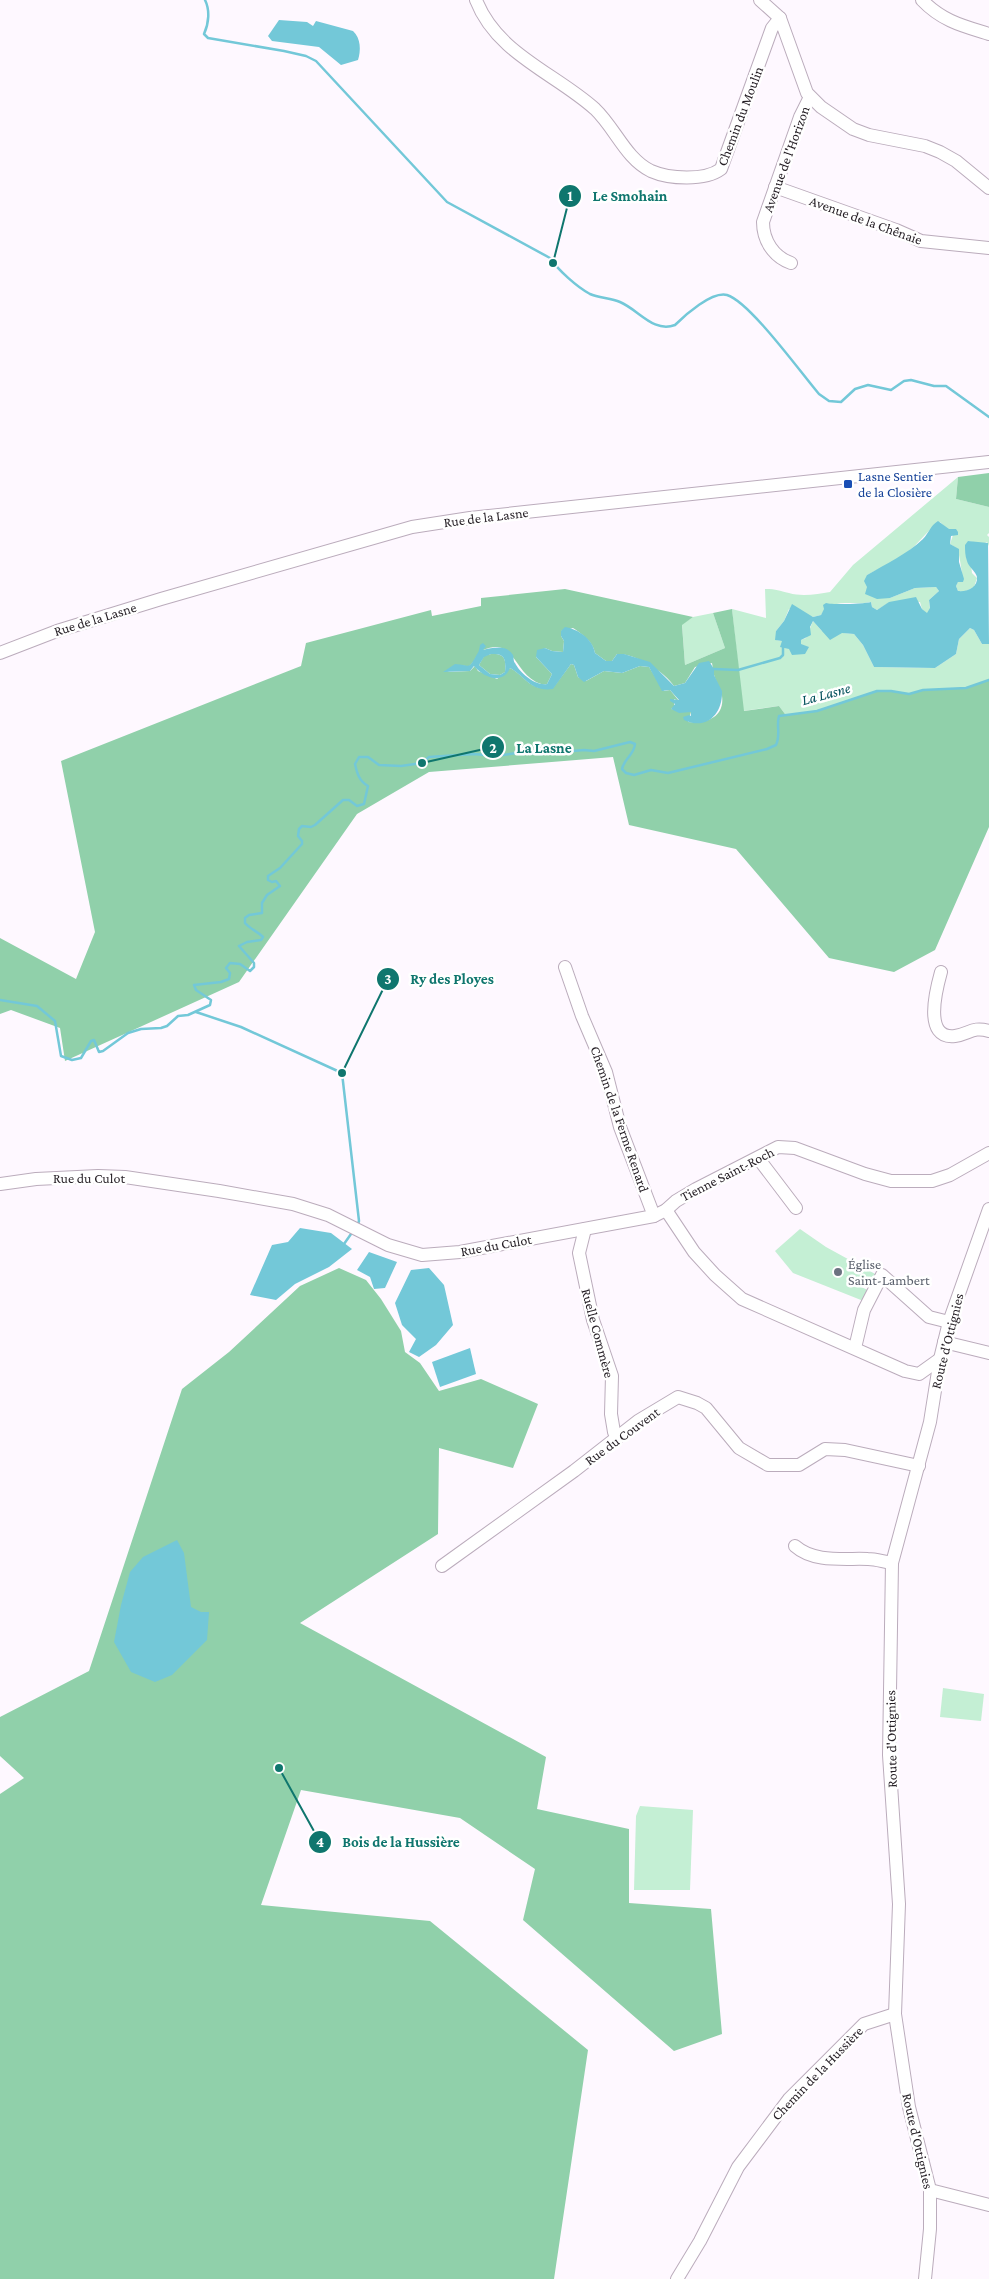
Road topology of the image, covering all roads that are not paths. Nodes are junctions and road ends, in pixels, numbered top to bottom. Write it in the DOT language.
graph roads {
  1 [pos="476,0"];
  2 [pos="760,0"];
  3 [pos="922,0"];
  4 [pos="780,18"];
  5 [pos="989,34"];
  6 [pos="810,97"];
  7 [pos="775,187"];
  8 [pos="989,188"];
  9 [pos="989,248"];
  10 [pos="791,262"];
  11 [pos="989,462"];
  12 [pos="1,651"];
  13 [pos="564,966"];
  14 [pos="941,972"];
  15 [pos="989,1030"];
  16 [pos="989,1153"];
  17 [pos="758,1158"];
  18 [pos="0,1184"];
  19 [pos="796,1208"];
  20 [pos="989,1209"];
  21 [pos="666,1210"];
  22 [pos="654,1216"];
  23 [pos="584,1229"];
  24 [pos="949,1322"];
  25 [pos="944,1342"];
  26 [pos="855,1348"];
  27 [pos="989,1353"];
  28 [pos="940,1359"];
  29 [pos="919,1374"];
  30 [pos="936,1381"];
  31 [pos="617,1438"];
  32 [pos="919,1466"];
  33 [pos="795,1546"];
  34 [pos="892,1563"];
  35 [pos="442,1566"];
  36 [pos="895,2014"];
  37 [pos="930,2190"];
  38 [pos="989,2205"];
  39 [pos="678,2279"];
  40 [pos="925,2279"];
  1 -- 4 [label="street, Chemin du Moulin"];
  2 -- 4 [label="street"];
  3 -- 5 [label="street"];
  4 -- 6 [label="street, Avenue de l'Horizon"];
  6 -- 7 [label="street, Avenue de l'Horizon"];
  6 -- 8 [label="street"];
  7 -- 9 [label="street, Avenue de la Chênaie"];
  7 -- 10 [label="street, Avenue de l'Horizon"];
  11 -- 12 [label="street, Rue de la Lasne"];
  13 -- 22 [label="street, Chemin de la Ferme Renard"];
  14 -- 15 [label="street"];
  16 -- 17 [label="street, Tienne Saint-Roch"];
  17 -- 19 [label="street"];
  17 -- 21 [label="street, Tienne Saint-Roch"];
  18 -- 23 [label="street, Rue du Culot"];
  20 -- 24 [label="street, Route d'Ottignies"];
  21 -- 22 [label="street, Rue du Culot"];
  21 -- 26 [label="street"];
  22 -- 23 [label="street, Rue du Culot"];
  23 -- 31 [label="street, Ruelle Commère"];
  24 -- 25 [label="street, Route d'Ottignies"];
  24 -- 26 [label="street"];
  25 -- 27 [label="street"];
  25 -- 28 [label="street, Route d'Ottignies"];
  26 -- 29 [label="street"];
  28 -- 29 [label="street"];
  28 -- 30 [label="street, Route d'Ottignies"];
  29 -- 30 [label="street"];
  30 -- 32 [label="street, Route d'Ottignies"];
  31 -- 32 [label="street, Rue du Couvent"];
  31 -- 35 [label="street, Rue du Couvent"];
  32 -- 34 [label="street, Route d'Ottignies"];
  33 -- 34 [label="street"];
  34 -- 36 [label="street, Route d'Ottignies"];
  36 -- 37 [label="street, Route d'Ottignies"];
  36 -- 39 [label="street, Chemin de la Hussière"];
  37 -- 38 [label="street"];
  37 -- 40 [label="street, Route d'Ottignies"];
}
